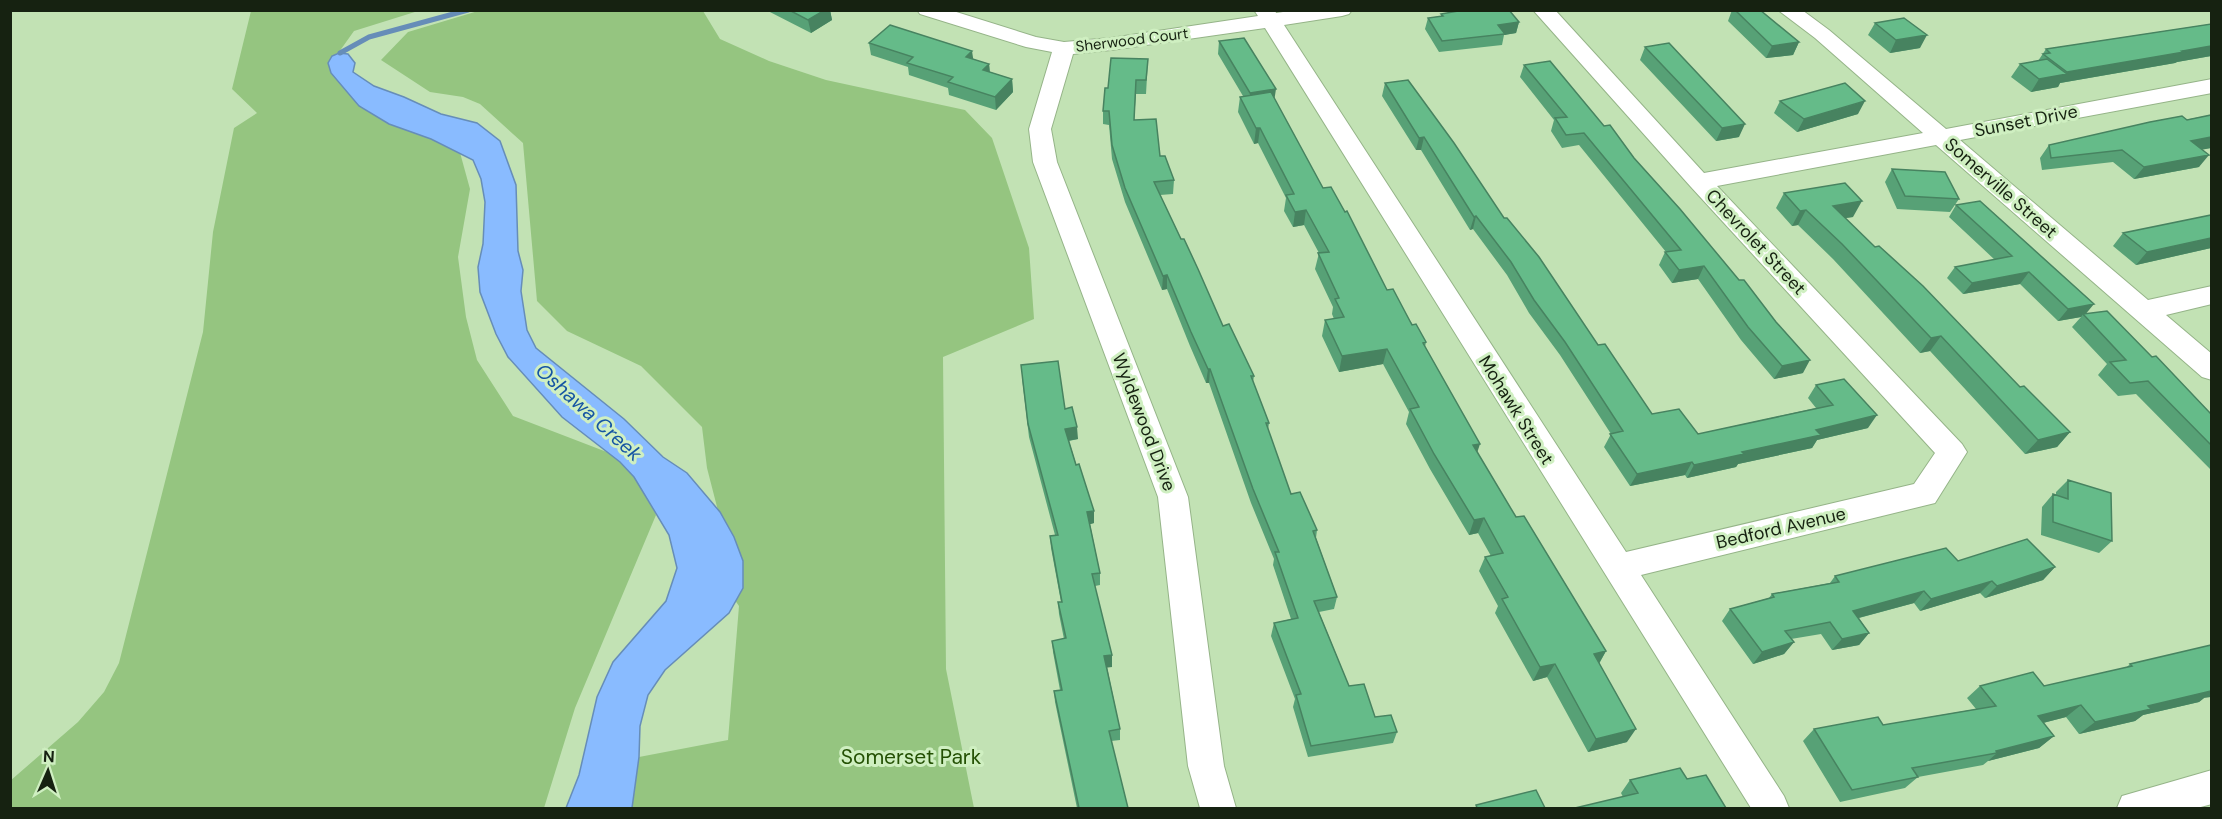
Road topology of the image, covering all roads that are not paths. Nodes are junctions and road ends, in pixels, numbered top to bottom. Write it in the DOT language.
graph roads {
  1 [pos="927,10"];
  2 [pos="1342,10"];
  3 [pos="1543,10"];
  4 [pos="1788,10"];
  5 [pos="1267,16"];
  6 [pos="1064,48"];
  7 [pos="2211,86"];
  8 [pos="1942,137"];
  9 [pos="1699,182"];
  10 [pos="2211,295"];
  11 [pos="2144,310"];
  12 [pos="2211,370"];
  13 [pos="1937,475"];
  14 [pos="1616,568"];
  15 [pos="2211,787"];
  16 [pos="1218,808"];
  17 [pos="1771,808"];
  18 [pos="2135,808"];
  1 -- 6 [label="street, Sherwood Court"];
  2 -- 5 [label="street, Sherwood Court"];
  3 -- 9 [label="street, Chevrolet Street"];
  4 -- 8 [label="street, Somerville Street"];
  5 -- 6 [label="street, Sherwood Court"];
  5 -- 14 [label="street, Mohawk Street"];
  6 -- 16 [label="street, Wyldewood Drive"];
  7 -- 8 [label="street, Sunset Drive"];
  8 -- 9 [label="street, Sunset Drive"];
  8 -- 11 [label="street, Somerville Street"];
  9 -- 13 [label="street, Chevrolet Street"];
  10 -- 11 [label="street"];
  11 -- 12 [label="street, Somerville Street"];
  13 -- 14 [label="street, Bedford Avenue"];
  14 -- 17 [label="street, Mohawk Street"];
  15 -- 18 [label="street"];
}
